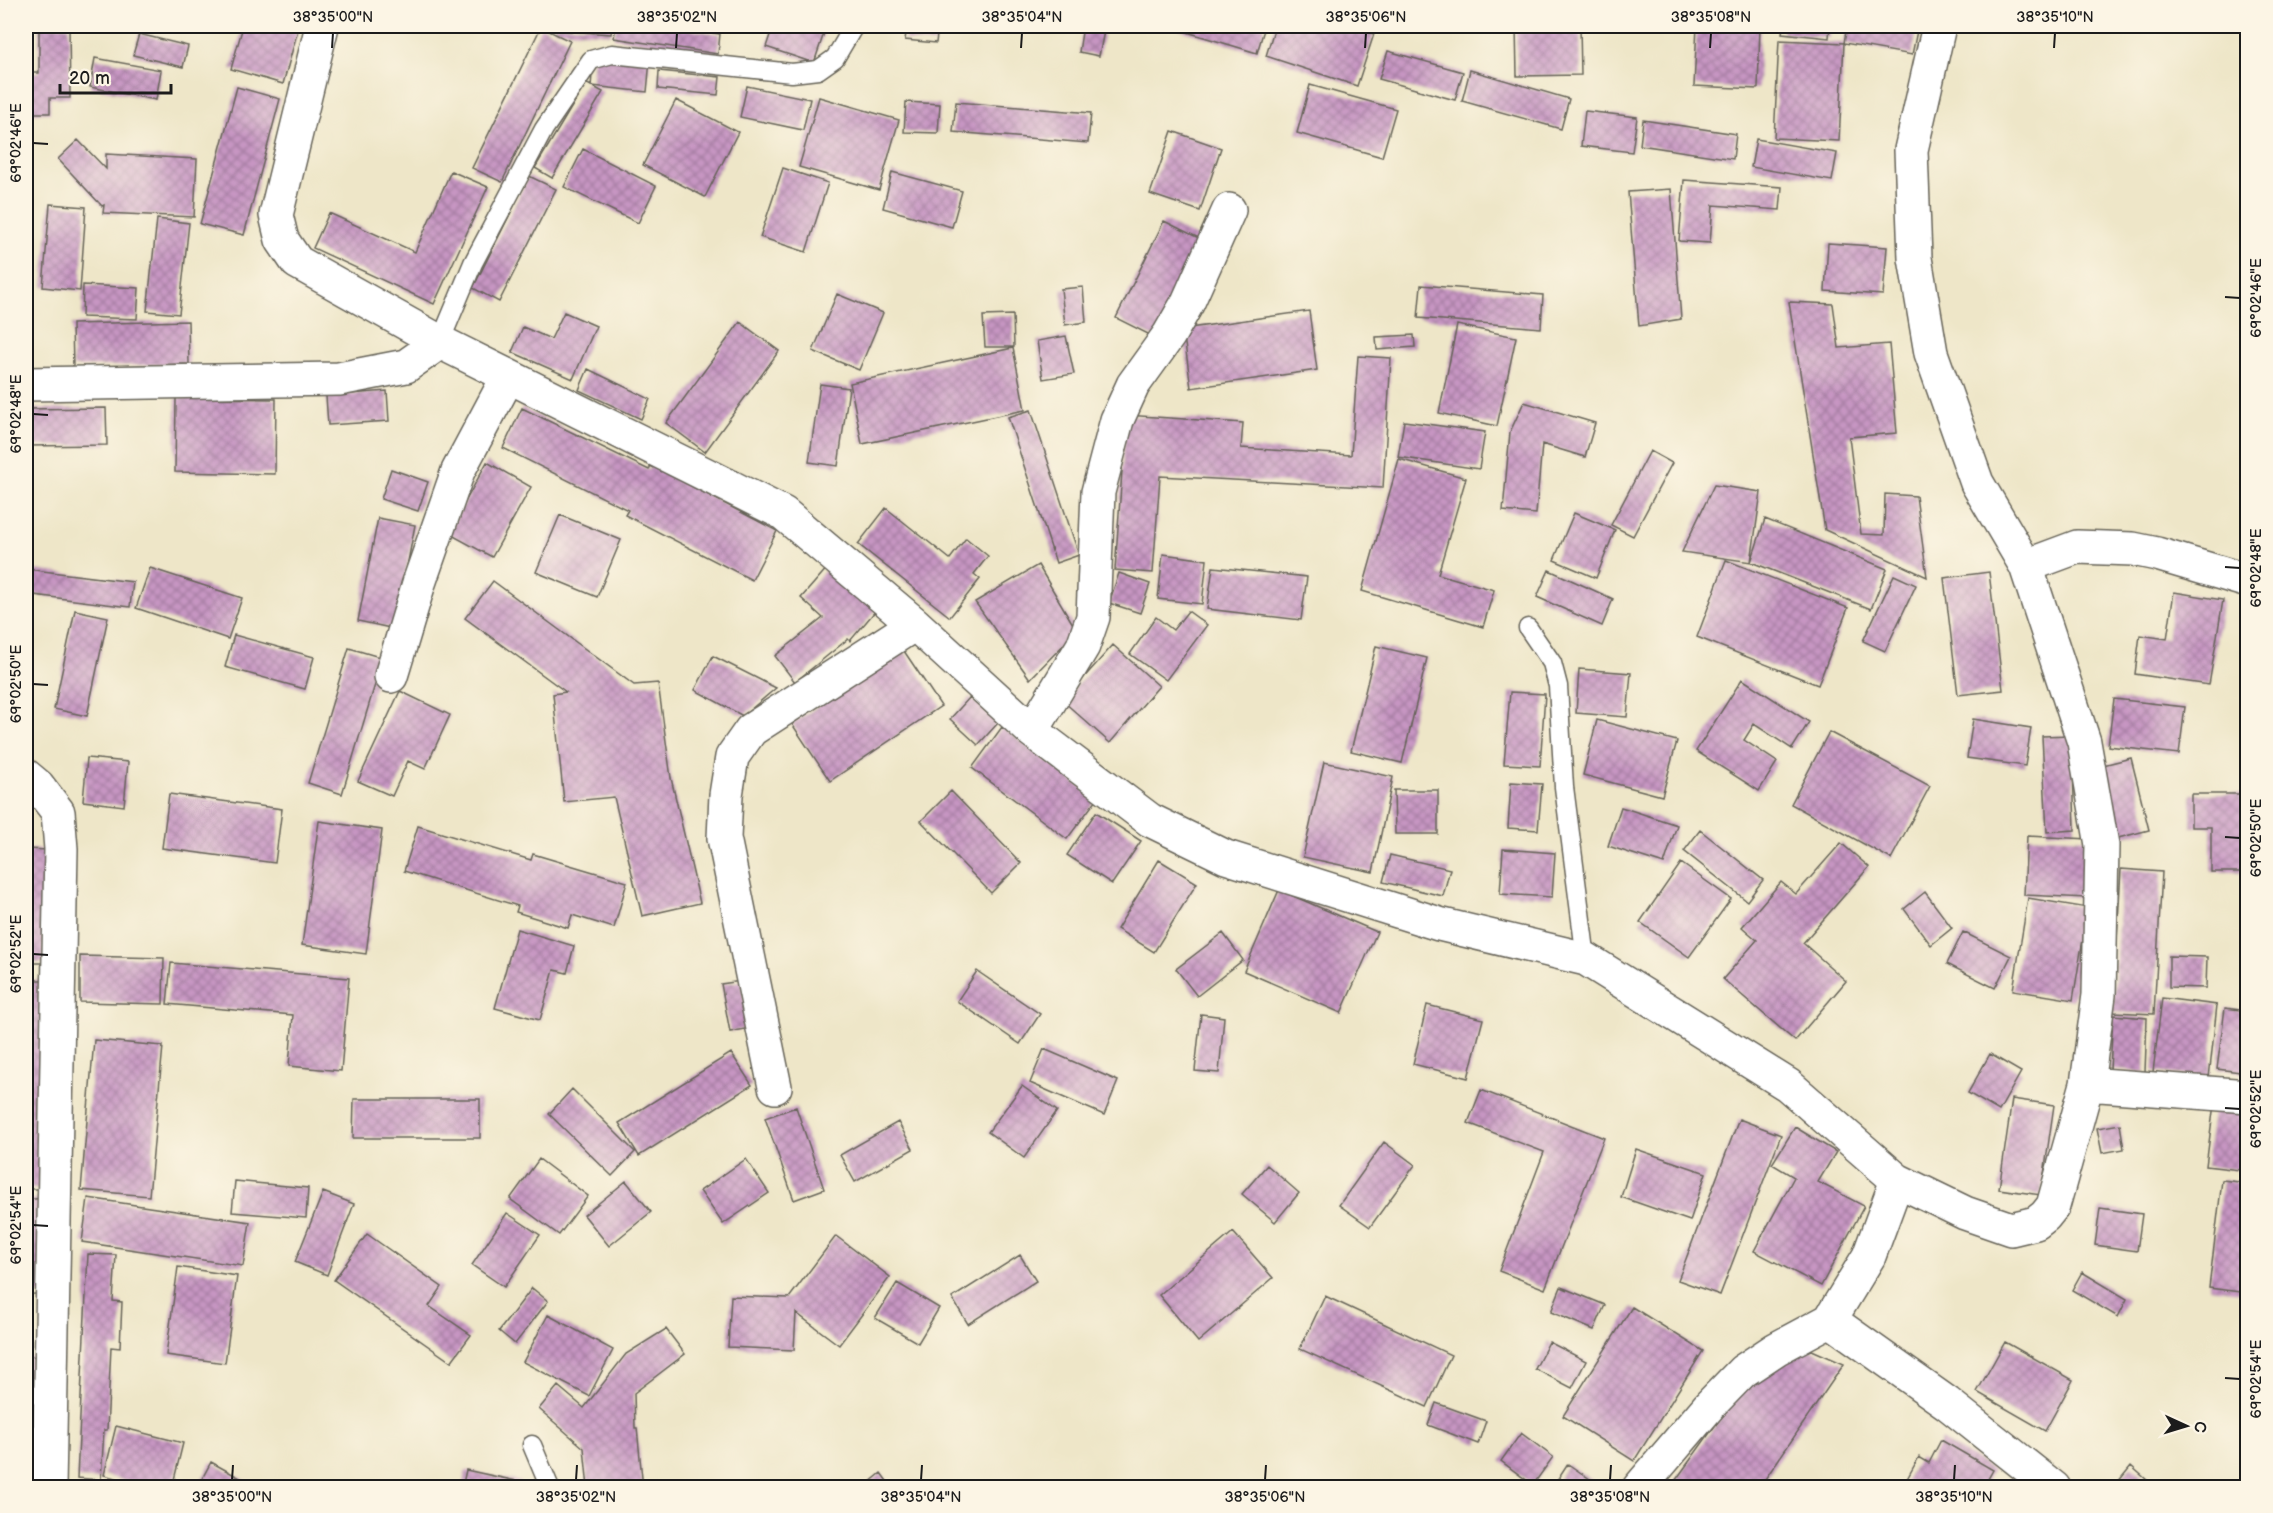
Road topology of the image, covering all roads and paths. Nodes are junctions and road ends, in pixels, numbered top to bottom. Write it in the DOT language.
graph roads {
  1 [pos="322,26"];
  2 [pos="854,26"];
  3 [pos="1939,26"];
  4 [pos="1229,210"];
  5 [pos="440,342"];
  6 [pos="508,377"];
  7 [pos="26,384"];
  8 [pos="2026,566"];
  9 [pos="2247,581"];
  10 [pos="915,624"];
  11 [pos="1528,628"];
  12 [pos="391,676"];
  13 [pos="1032,731"];
  14 [pos="26,776"];
  15 [pos="1586,960"];
  16 [pos="2087,1084"];
  17 [pos="775,1087"];
  18 [pos="2247,1096"];
  19 [pos="1897,1180"];
  20 [pos="1830,1320"];
  21 [pos="532,1445"];
  22 [pos="49,1488"];
  23 [pos="550,1488"];
  24 [pos="1639,1488"];
  25 [pos="2054,1488"];
  1 -- 5 [label="street"];
  2 -- 5 [label="lane"];
  3 -- 8 [label="street"];
  4 -- 13 [label="street"];
  5 -- 6 [label="street"];
  5 -- 7 [label="street"];
  6 -- 10 [label="street"];
  6 -- 12 [label="street"];
  8 -- 9 [label="street"];
  8 -- 16 [label="street"];
  10 -- 13 [label="street"];
  10 -- 17 [label="street"];
  11 -- 15 [label="lane"];
  13 -- 15 [label="street"];
  14 -- 22 [label="street"];
  15 -- 19 [label="street"];
  16 -- 18 [label="street"];
  16 -- 19 [label="street"];
  19 -- 20 [label="street"];
  20 -- 24 [label="street"];
  20 -- 25 [label="street"];
  21 -- 23 [label="lane"];
}
